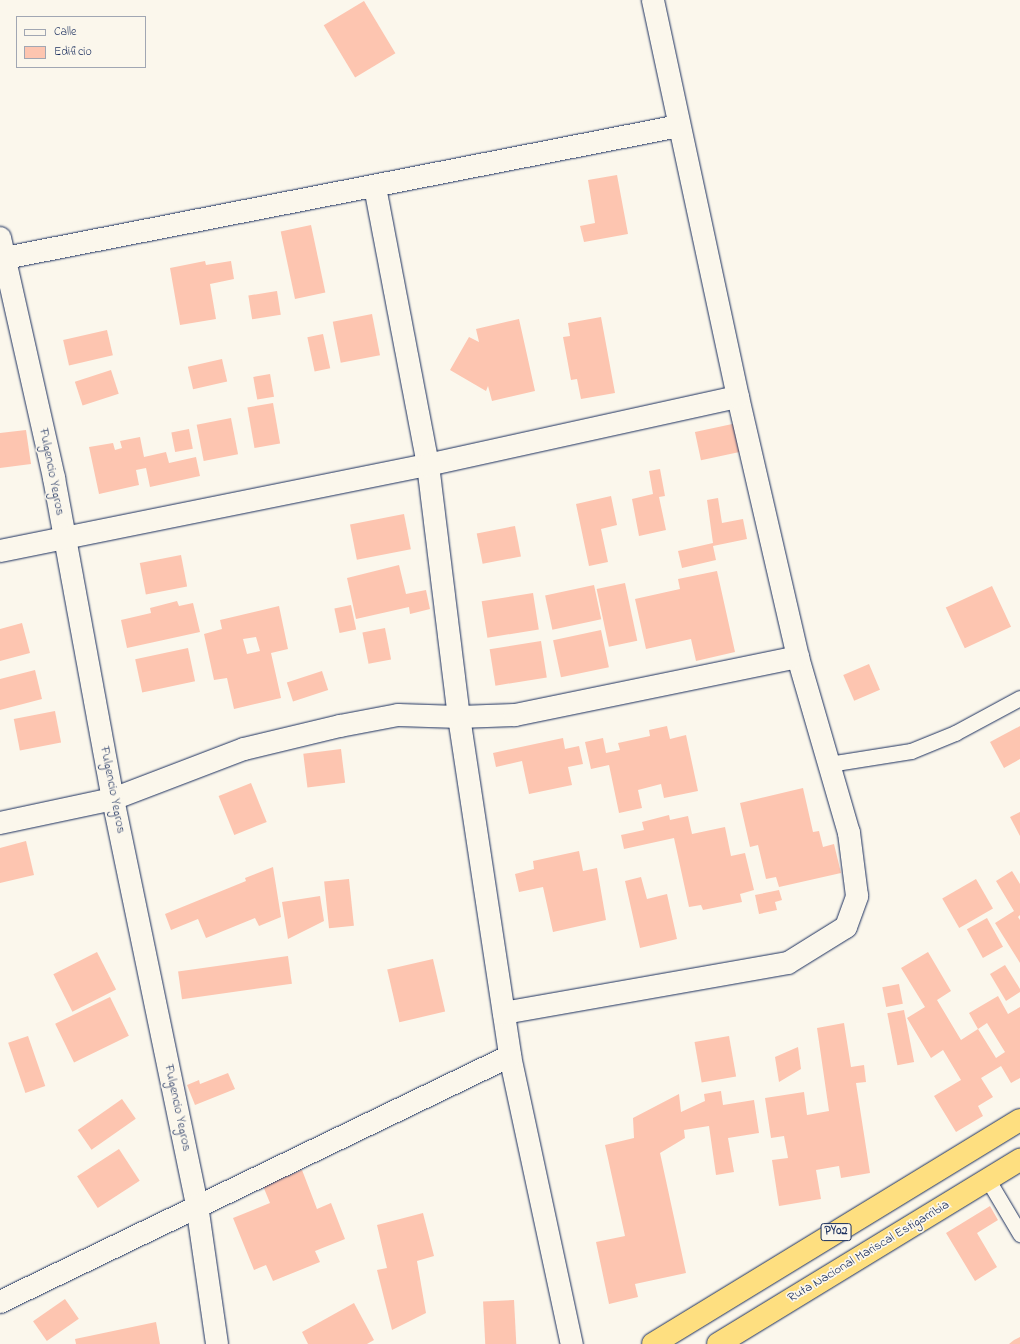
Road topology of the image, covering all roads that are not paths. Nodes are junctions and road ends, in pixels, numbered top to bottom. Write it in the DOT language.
graph roads {
  1 [pos="653,0"];
  2 [pos="679,126"];
  3 [pos="375,187"];
  4 [pos="2,252"];
  5 [pos="738,397"];
  6 [pos="428,465"];
  7 [pos="64,537"];
  8 [pos="0,551"];
  9 [pos="798,657"];
  10 [pos="1020,698"];
  11 [pos="459,717"];
  12 [pos="828,764"];
  13 [pos="113,799"];
  14 [pos="0,823"];
  15 [pos="504,1013"];
  16 [pos="510,1056"];
  17 [pos="1020,1120"];
  18 [pos="1020,1160"];
  19 [pos="988,1180"];
  20 [pos="197,1205"];
  21 [pos="1020,1234"];
  22 [pos="0,1302"];
  23 [pos="217,1344"];
  24 [pos="572,1344"];
  25 [pos="653,1344"];
  26 [pos="718,1344"];
  1 -- 2 [label="street"];
  2 -- 3 [label="street"];
  2 -- 5 [label="street"];
  3 -- 4 [label="street"];
  3 -- 6 [label="street"];
  4 -- 7 [label="street, Fulgencio Yegros"];
  5 -- 6 [label="street"];
  5 -- 9 [label="street"];
  6 -- 7 [label="street"];
  6 -- 11 [label="street"];
  7 -- 8 [label="street"];
  7 -- 13 [label="street, Fulgencio Yegros"];
  9 -- 11 [label="street"];
  9 -- 12 [label="street"];
  10 -- 12 [label="lane"];
  11 -- 13 [label="street"];
  11 -- 15 [label="street"];
  12 -- 15 [label="street"];
  13 -- 14 [label="street"];
  13 -- 20 [label="street, Fulgencio Yegros"];
  15 -- 16 [label="street"];
  16 -- 20 [label="street"];
  16 -- 24 [label="street"];
  17 -- 25 [label="highway, PY02"];
  18 -- 19 [label="highway, Ruta Nacional Mariscal Estigarribia / PY02"];
  19 -- 21 [label="lane"];
  19 -- 26 [label="highway, Ruta Nacional Mariscal Estigarribia / PY02"];
  20 -- 22 [label="street"];
  20 -- 23 [label="street, Fulgencio Yegros"];
}
